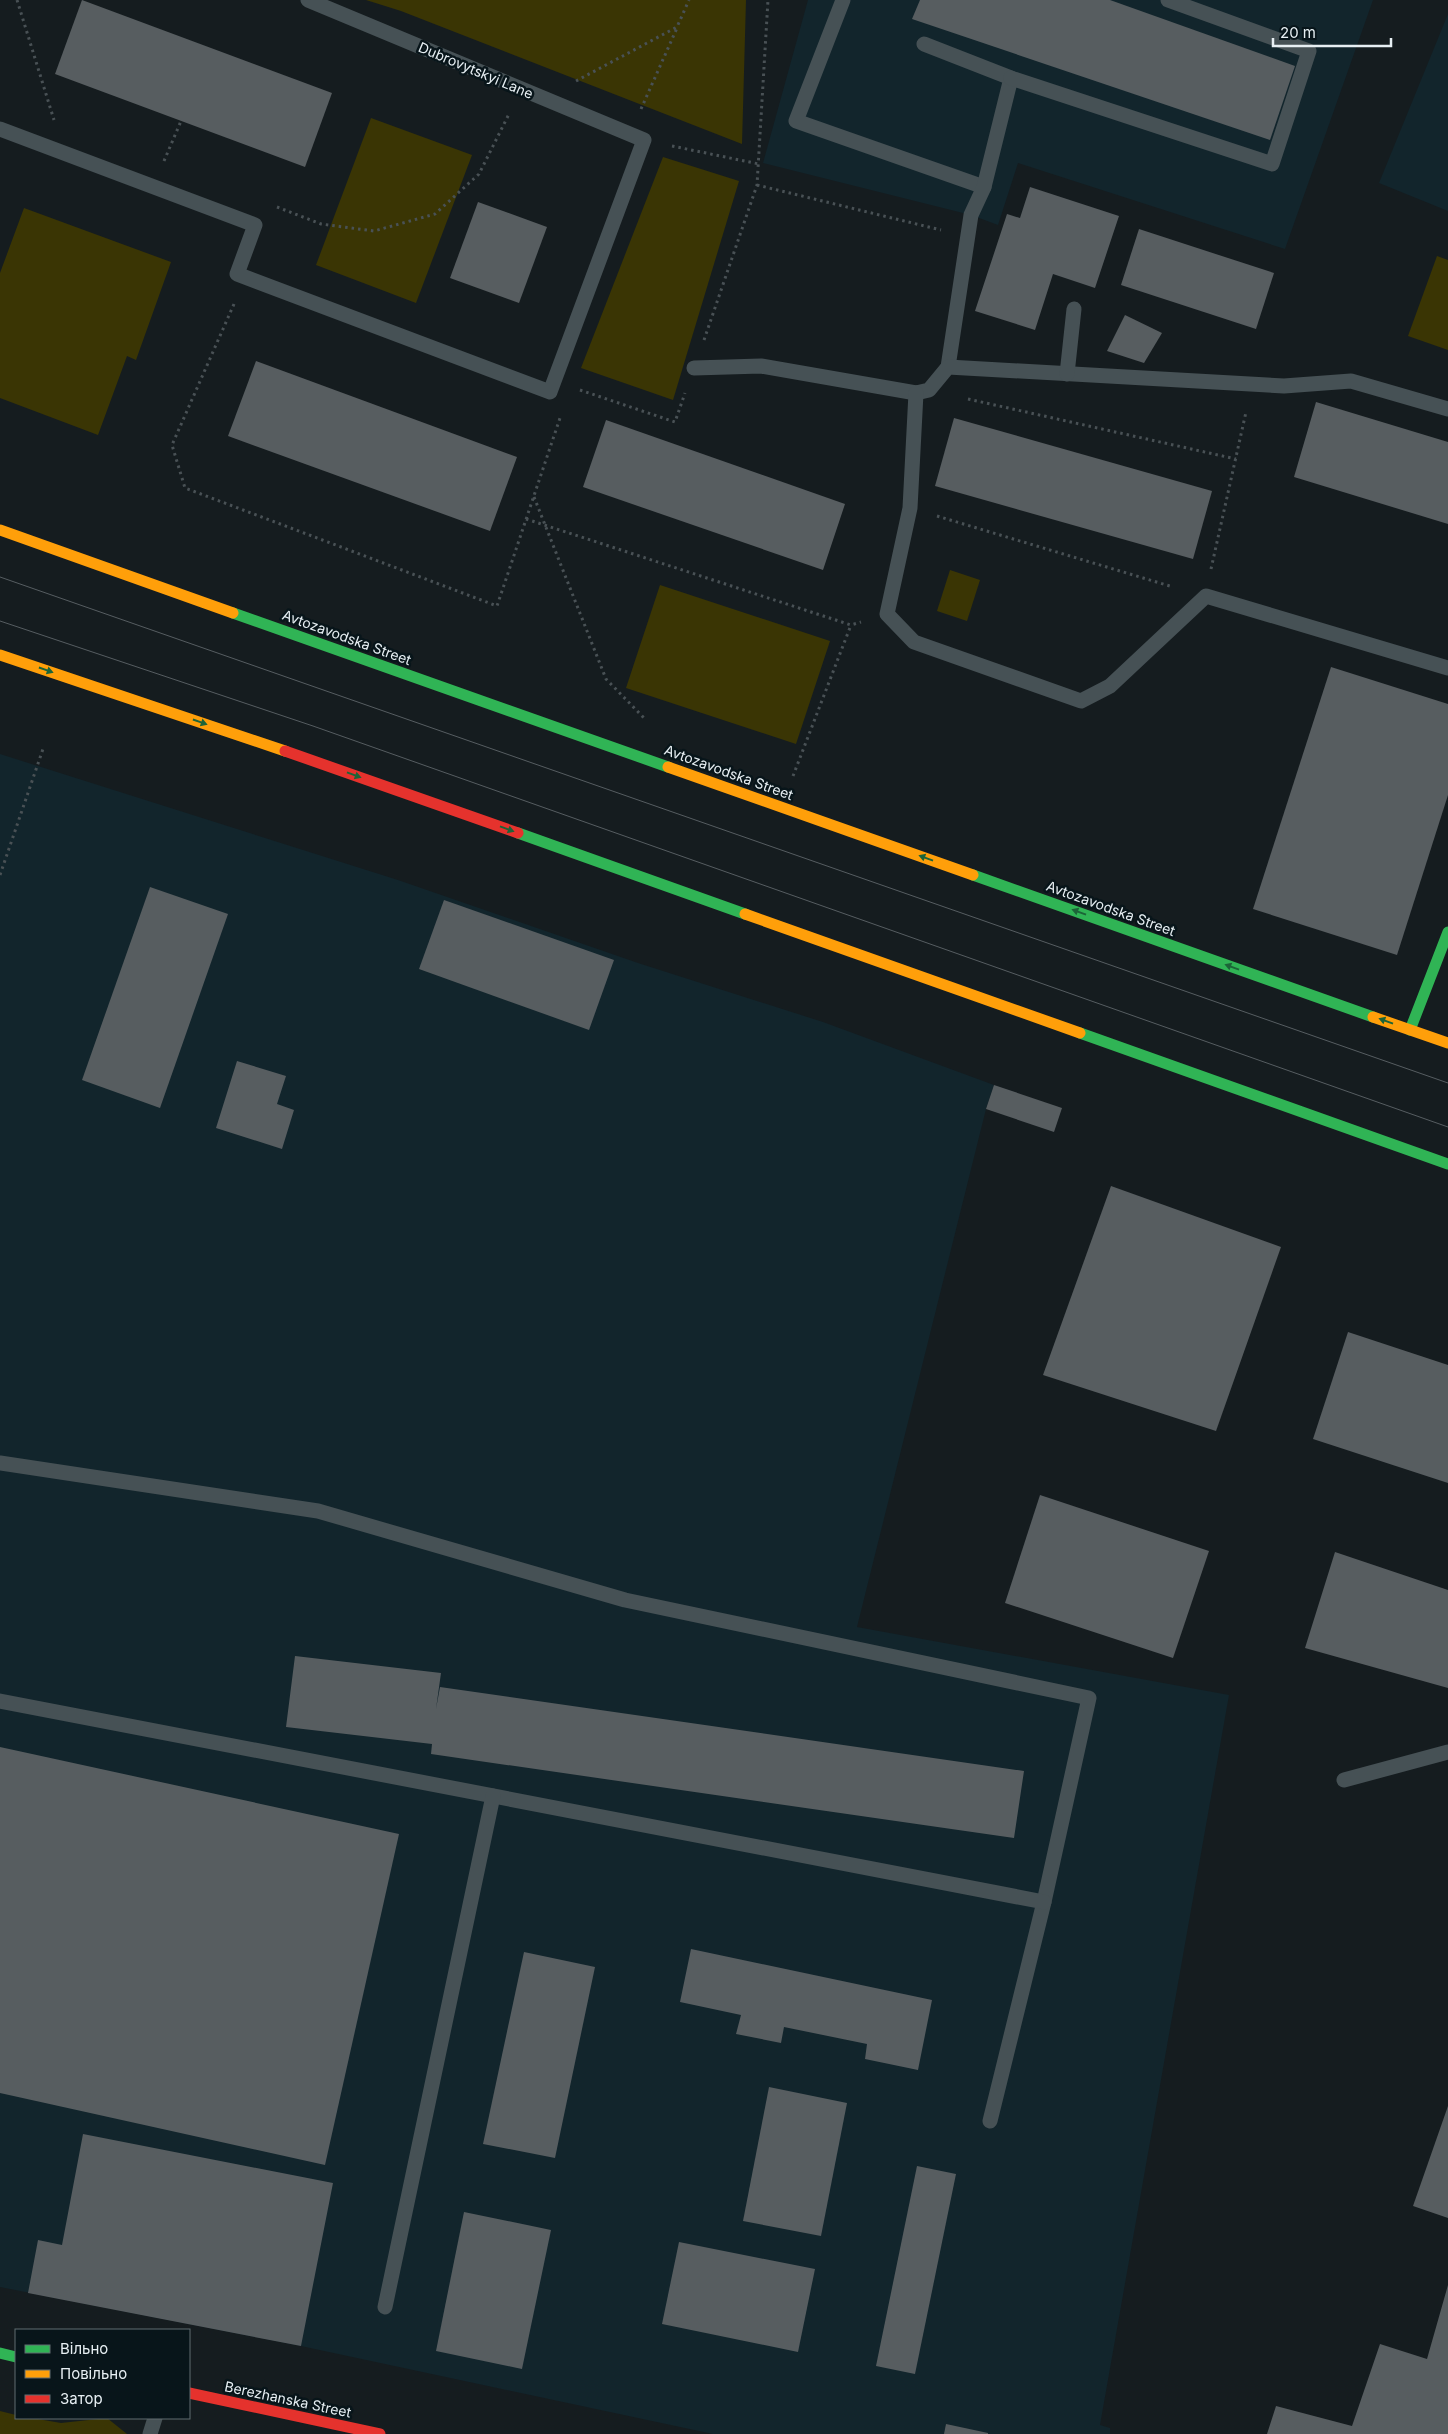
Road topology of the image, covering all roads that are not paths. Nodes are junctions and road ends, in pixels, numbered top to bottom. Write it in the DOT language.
graph roads {
  1 [pos="308,0"];
  2 [pos="843,0"];
  3 [pos="1168,0"];
  4 [pos="924,44"];
  5 [pos="1011,78"];
  6 [pos="0,129"];
  7 [pos="984,187"];
  8 [pos="1074,309"];
  9 [pos="948,367"];
  10 [pos="694,368"];
  11 [pos="1067,374"];
  12 [pos="923,391"];
  13 [pos="1448,409"];
  14 [pos="0,530"];
  15 [pos="0,655"];
  16 [pos="1448,668"];
  17 [pos="1448,932"];
  18 [pos="1410,1030"];
  19 [pos="1448,1043"];
  20 [pos="1448,1164"];
  21 [pos="0,1463"];
  22 [pos="0,1701"];
  23 [pos="1448,1752"];
  24 [pos="1344,1780"];
  25 [pos="493,1796"];
  26 [pos="1044,1902"];
  27 [pos="990,2121"];
  28 [pos="385,2307"];
  29 [pos="0,2353"];
  30 [pos="15,2357"];
  31 [pos="190,2393"];
  32 [pos="155,2419"];
  33 [pos="150,2434"];
  34 [pos="380,2434"];
  1 -- 6 [label="lane, Dubrovytskyi Lane"];
  2 -- 7 [label="lane"];
  3 -- 5 [label="lane"];
  4 -- 5 [label="lane"];
  5 -- 7 [label="lane"];
  7 -- 9 [label="lane"];
  8 -- 11 [label="lane"];
  9 -- 11 [label="lane"];
  9 -- 12 [label="lane"];
  10 -- 12 [label="lane"];
  11 -- 13 [label="lane"];
  12 -- 16 [label="lane"];
  18 -- 14 [label="main road, Avtozavodska Street, one-way"];
  15 -- 20 [label="main road, one-way"];
  17 -- 18 [label="main road"];
  18 -- 19 [label="main road, Avtozavodska Street"];
  21 -- 26 [label="lane"];
  22 -- 25 [label="lane"];
  23 -- 24 [label="lane"];
  25 -- 26 [label="lane"];
  25 -- 28 [label="lane"];
  26 -- 27 [label="lane"];
  29 -- 30 [label="main road"];
  31 -- 34 [label="main road, Berezhanska Street"];
  32 -- 33 [label="lane"];
}
